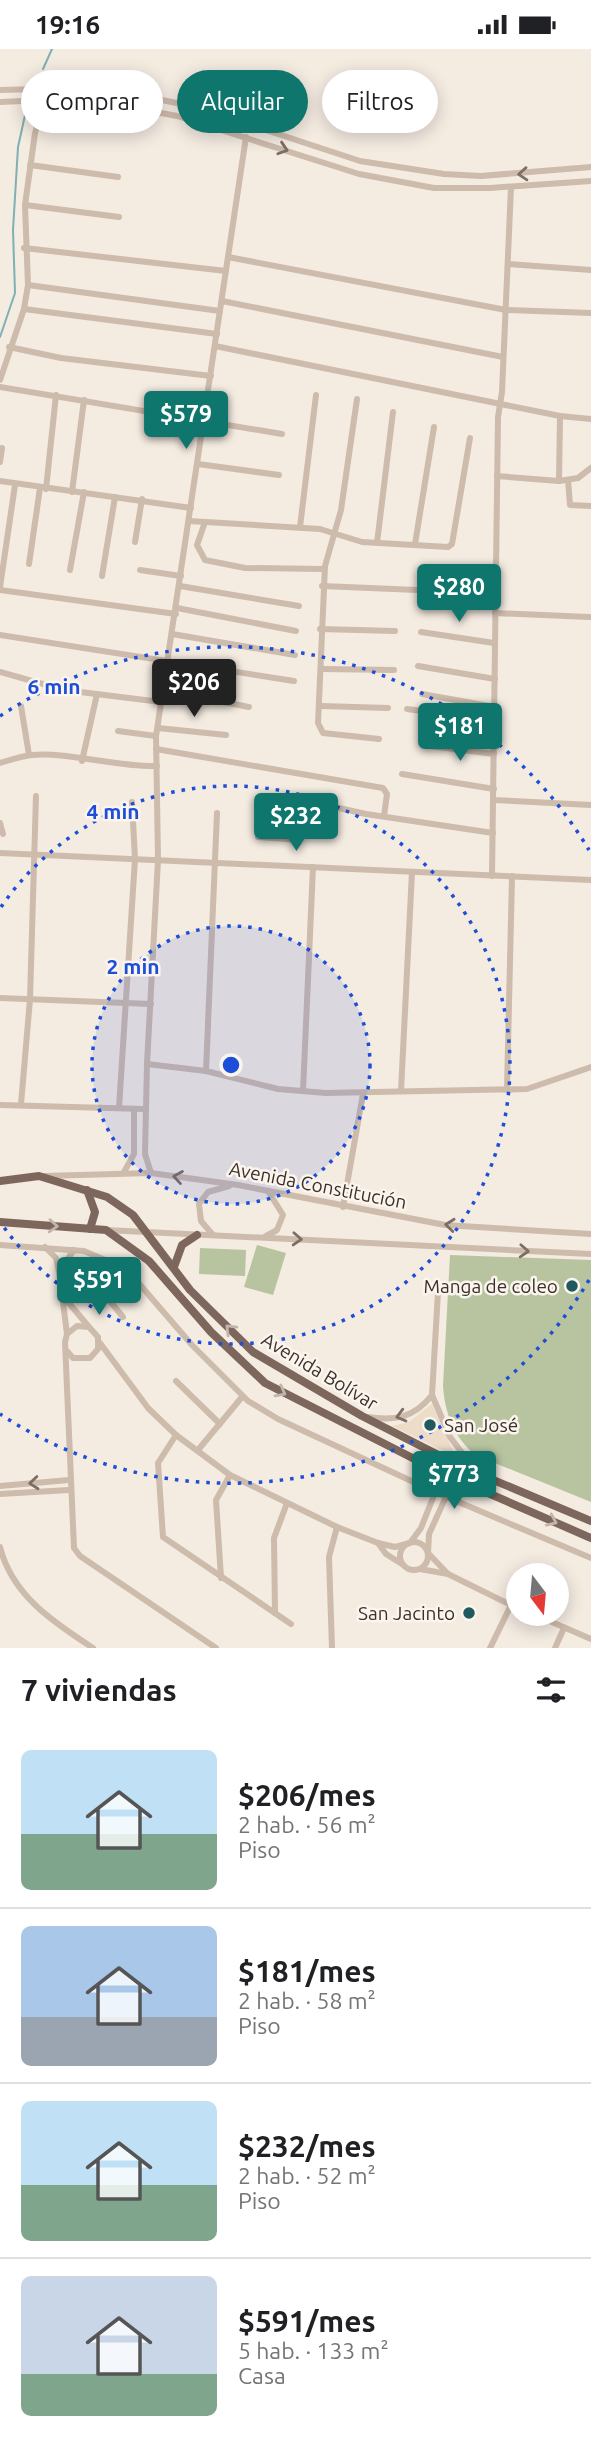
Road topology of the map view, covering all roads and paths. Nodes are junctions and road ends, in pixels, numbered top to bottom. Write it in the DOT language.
graph roads {
  1 [pos="0,90"];
  2 [pos="21,101"];
  3 [pos="0,102"];
  4 [pos="163,113"];
  5 [pos="35,133"];
  6 [pos="246,137"];
  7 [pos="30,165"];
  8 [pos="591,167"];
  9 [pos="118,177"];
  10 [pos="591,181"];
  11 [pos="511,187"];
  12 [pos="25,205"];
  13 [pos="119,217"];
  14 [pos="24,248"];
  15 [pos="228,257"];
  16 [pos="508,264"];
  17 [pos="591,270"];
  18 [pos="226,271"];
  19 [pos="28,285"];
  20 [pos="222,301"];
  21 [pos="24,309"];
  22 [pos="506,310"];
  23 [pos="220,311"];
  24 [pos="591,313"];
  25 [pos="217,334"];
  26 [pos="215,346"];
  27 [pos="9,347"];
  28 [pos="503,357"];
  29 [pos="211,376"];
  30 [pos="0,380"];
  31 [pos="0,387"];
  32 [pos="316,394"];
  33 [pos="56,395"];
  34 [pos="357,399"];
  35 [pos="84,400"];
  36 [pos="500,401"];
  37 [pos="393,412"];
  38 [pos="560,416"];
  39 [pos="591,419"];
  40 [pos="204,420"];
  41 [pos="434,427"];
  42 [pos="282,434"];
  43 [pos="470,437"];
  44 [pos="2,448"];
  45 [pos="0,463"];
  46 [pos="198,464"];
  47 [pos="591,468"];
  48 [pos="279,475"];
  49 [pos="498,476"];
  50 [pos="568,480"];
  51 [pos="0,481"];
  52 [pos="559,481"];
  53 [pos="15,485"];
  54 [pos="43,488"];
  55 [pos="72,492"];
  56 [pos="84,492"];
  57 [pos="116,496"];
  58 [pos="142,499"];
  59 [pos="591,506"];
  60 [pos="191,507"];
  61 [pos="0,518"];
  62 [pos="10,519"];
  63 [pos="189,521"];
  64 [pos="205,522"];
  65 [pos="300,527"];
  66 [pos="334,533"];
  67 [pos="135,541"];
  68 [pos="377,543"];
  69 [pos="415,544"];
  70 [pos="29,564"];
  71 [pos="324,569"];
  72 [pos="70,570"];
  73 [pos="140,570"];
  74 [pos="102,576"];
  75 [pos="181,576"];
  76 [pos="180,586"];
  77 [pos="322,586"];
  78 [pos="0,589"];
  79 [pos="417,590"];
  80 [pos="299,606"];
  81 [pos="176,611"];
  82 [pos="495,613"];
  83 [pos="589,618"];
  84 [pos="320,629"];
  85 [pos="296,631"];
  86 [pos="395,631"];
  87 [pos="421,632"];
  88 [pos="172,634"];
  89 [pos="0,635"];
  90 [pos="494,643"];
  91 [pos="295,655"];
  92 [pos="166,660"];
  93 [pos="418,666"];
  94 [pos="322,670"];
  95 [pos="394,670"];
  96 [pos="0,672"];
  97 [pos="495,679"];
  98 [pos="295,681"];
  99 [pos="162,690"];
  100 [pos="97,694"];
  101 [pos="422,694"];
  102 [pos="161,702"];
  103 [pos="21,706"];
  104 [pos="321,706"];
  105 [pos="248,707"];
  106 [pos="495,707"];
  107 [pos="388,708"];
  108 [pos="407,709"];
  109 [pos="495,721"];
  110 [pos="158,728"];
  111 [pos="118,731"];
  112 [pos="226,735"];
  113 [pos="156,736"];
  114 [pos="379,739"];
  115 [pos="430,746"];
  116 [pos="156,749"];
  117 [pos="495,754"];
  118 [pos="29,755"];
  119 [pos="82,761"];
  120 [pos="0,763"];
  121 [pos="157,767"];
  122 [pos="402,774"];
  123 [pos="494,789"];
  124 [pos="36,796"];
  125 [pos="493,800"];
  126 [pos="132,802"];
  127 [pos="591,805"];
  128 [pos="218,813"];
  129 [pos="384,816"];
  130 [pos="0,823"];
  131 [pos="493,833"];
  132 [pos="3,834"];
  133 [pos="258,837"];
  134 [pos="288,839"];
  135 [pos="297,839"];
  136 [pos="0,853"];
  137 [pos="36,855"];
  138 [pos="135,859"];
  139 [pos="158,860"];
  140 [pos="216,863"];
  141 [pos="313,867"];
  142 [pos="412,872"];
  143 [pos="492,876"];
  144 [pos="512,877"];
  145 [pos="591,880"];
  146 [pos="0,998"];
  147 [pos="30,999"];
  148 [pos="128,1003"];
  149 [pos="151,1004"];
  150 [pos="146,1064"];
  151 [pos="591,1067"];
  152 [pos="206,1071"];
  153 [pos="507,1090"];
  154 [pos="303,1091"];
  155 [pos="401,1091"];
  156 [pos="363,1094"];
  157 [pos="21,1104"];
  158 [pos="0,1105"];
  159 [pos="119,1108"];
  160 [pos="134,1109"];
  161 [pos="145,1113"];
  162 [pos="134,1117"];
  163 [pos="124,1172"];
  164 [pos="151,1173"];
  165 [pos="39,1176"];
  166 [pos="0,1181"];
  167 [pos="238,1185"];
  168 [pos="87,1190"];
  169 [pos="268,1191"];
  170 [pos="343,1207"];
  171 [pos="0,1216"];
  172 [pos="0,1222"];
  173 [pos="12,1223"];
  174 [pos="90,1229"];
  175 [pos="106,1230"];
  176 [pos="145,1231"];
  177 [pos="591,1234"];
  178 [pos="197,1235"];
  179 [pos="214,1236"];
  180 [pos="260,1238"];
  181 [pos="0,1245"];
  182 [pos="45,1247"];
  183 [pos="74,1250"];
  184 [pos="591,1254"];
  185 [pos="174,1267"];
  186 [pos="59,1271"];
  187 [pos="82,1276"];
  188 [pos="117,1276"];
  189 [pos="135,1279"];
  190 [pos="100,1291"];
  191 [pos="438,1292"];
  192 [pos="62,1294"];
  193 [pos="109,1300"];
  194 [pos="122,1317"];
  195 [pos="89,1327"];
  196 [pos="67,1334"];
  197 [pos="100,1343"];
  198 [pos="66,1350"];
  199 [pos="95,1354"];
  200 [pos="73,1358"];
  201 [pos="115,1362"];
  202 [pos="65,1373"];
  203 [pos="176,1381"];
  204 [pos="432,1395"];
  205 [pos="242,1397"];
  206 [pos="362,1416"];
  207 [pos="220,1424"];
  208 [pos="176,1435"];
  209 [pos="198,1450"];
  210 [pos="448,1460"];
  211 [pos="460,1466"];
  212 [pos="442,1473"];
  213 [pos="477,1473"];
  214 [pos="230,1475"];
  215 [pos="455,1479"];
  216 [pos="69,1480"];
  217 [pos="0,1486"];
  218 [pos="69,1490"];
  219 [pos="435,1492"];
  220 [pos="0,1494"];
  221 [pos="446,1496"];
  222 [pos="286,1503"];
  223 [pos="591,1521"];
  224 [pos="337,1527"];
  225 [pos="591,1538"];
  226 [pos="378,1543"];
  227 [pos="410,1543"];
  228 [pos="0,1547"];
  229 [pos="428,1553"];
  230 [pos="591,1558"];
  231 [pos="404,1566"];
  232 [pos="421,1569"];
  233 [pos="448,1574"];
  234 [pos="221,1578"];
  235 [pos="506,1602"];
  236 [pos="275,1613"];
  237 [pos="506,1621"];
  238 [pos="291,1623"];
  239 [pos="560,1626"];
  240 [pos="591,1627"];
  241 [pos="565,1628"];
  242 [pos="589,1638"];
  243 [pos="93,1648"];
  244 [pos="216,1648"];
  245 [pos="332,1648"];
  246 [pos="490,1648"];
  247 [pos="555,1648"];
  8 -- 1 [label="street, one-way"];
  2 -- 3 [label="street"];
  4 -- 6 [label="street"];
  5 -- 7 [label="street"];
  6 -- 11 [label="street, one-way"];
  6 -- 15 [label="street"];
  7 -- 9 [label="street"];
  7 -- 12 [label="street"];
  10 -- 11 [label="street"];
  11 -- 16 [label="street"];
  12 -- 13 [label="street"];
  12 -- 14 [label="street"];
  14 -- 18 [label="street"];
  14 -- 19 [label="street"];
  15 -- 18 [label="street"];
  15 -- 22 [label="street"];
  16 -- 17 [label="street"];
  16 -- 22 [label="street"];
  18 -- 20 [label="street"];
  19 -- 21 [label="street"];
  19 -- 23 [label="street"];
  20 -- 23 [label="street"];
  20 -- 28 [label="street"];
  21 -- 25 [label="street"];
  21 -- 27 [label="street"];
  22 -- 24 [label="street"];
  22 -- 28 [label="street"];
  23 -- 25 [label="street"];
  25 -- 26 [label="street"];
  26 -- 29 [label="street"];
  26 -- 36 [label="street"];
  27 -- 29 [label="street"];
  27 -- 30 [label="street"];
  28 -- 36 [label="street"];
  29 -- 40 [label="street"];
  31 -- 33 [label="street"];
  32 -- 65 [label="street"];
  33 -- 35 [label="street"];
  33 -- 54 [label="street"];
  34 -- 66 [label="street"];
  35 -- 40 [label="street"];
  35 -- 55 [label="street"];
  36 -- 38 [label="street"];
  36 -- 49 [label="street"];
  37 -- 68 [label="street"];
  38 -- 39 [label="street"];
  38 -- 52 [label="street"];
  40 -- 42 [label="street"];
  40 -- 46 [label="street"];
  41 -- 69 [label="street"];
  43 -- 69 [label="street"];
  44 -- 45 [label="street"];
  46 -- 48 [label="street"];
  46 -- 60 [label="street"];
  47 -- 50 [label="street"];
  49 -- 52 [label="street"];
  49 -- 82 [label="street"];
  50 -- 52 [label="street"];
  50 -- 59 [label="street"];
  51 -- 53 [label="street"];
  53 -- 54 [label="street"];
  53 -- 62 [label="street"];
  54 -- 55 [label="street"];
  54 -- 70 [label="street"];
  55 -- 56 [label="street"];
  56 -- 57 [label="street"];
  56 -- 72 [label="street"];
  57 -- 58 [label="street"];
  57 -- 74 [label="street"];
  58 -- 60 [label="street"];
  58 -- 67 [label="street"];
  60 -- 63 [label="street"];
  61 -- 62 [label="street"];
  62 -- 78 [label="street"];
  63 -- 64 [label="street"];
  63 -- 75 [label="street"];
  64 -- 65 [label="street"];
  64 -- 71 [label="street"];
  65 -- 66 [label="street"];
  66 -- 68 [label="street"];
  66 -- 71 [label="street"];
  68 -- 69 [label="street"];
  71 -- 77 [label="street"];
  73 -- 75 [label="street"];
  75 -- 76 [label="street"];
  76 -- 80 [label="street"];
  76 -- 81 [label="street"];
  77 -- 79 [label="street"];
  77 -- 84 [label="street"];
  78 -- 81 [label="street"];
  81 -- 85 [label="street"];
  81 -- 88 [label="street"];
  82 -- 83 [label="street"];
  82 -- 90 [label="street"];
  84 -- 86 [label="street"];
  84 -- 94 [label="street"];
  87 -- 90 [label="street"];
  88 -- 91 [label="street"];
  88 -- 92 [label="street"];
  89 -- 92 [label="street"];
  90 -- 97 [label="street"];
  92 -- 98 [label="street"];
  92 -- 99 [label="street"];
  93 -- 97 [label="street"];
  94 -- 95 [label="street"];
  94 -- 104 [label="street"];
  96 -- 100 [label="street"];
  97 -- 106 [label="street"];
  99 -- 102 [label="street"];
  99 -- 105 [label="street"];
  100 -- 102 [label="street"];
  100 -- 119 [label="street"];
  101 -- 106 [label="street"];
  102 -- 110 [label="street"];
  103 -- 118 [label="street"];
  104 -- 107 [label="street"];
  104 -- 114 [label="street"];
  106 -- 109 [label="street"];
  108 -- 109 [label="street"];
  109 -- 117 [label="street"];
  110 -- 112 [label="street"];
  110 -- 113 [label="street"];
  111 -- 113 [label="street"];
  113 -- 116 [label="street"];
  115 -- 117 [label="street"];
  116 -- 121 [label="street"];
  116 -- 129 [label="street"];
  117 -- 123 [label="street"];
  118 -- 119 [label="street"];
  118 -- 120 [label="street"];
  119 -- 121 [label="street"];
  121 -- 139 [label="street"];
  122 -- 123 [label="street"];
  123 -- 125 [label="street"];
  124 -- 137 [label="street"];
  125 -- 127 [label="street"];
  125 -- 131 [label="street"];
  126 -- 138 [label="street"];
  128 -- 140 [label="street"];
  129 -- 131 [label="street"];
  129 -- 134 [label="street"];
  130 -- 132 [label="street"];
  131 -- 143 [label="street"];
  133 -- 134 [label="street"];
  134 -- 135 [label="street"];
  136 -- 137 [label="street"];
  137 -- 138 [label="street"];
  137 -- 147 [label="street"];
  138 -- 139 [label="street"];
  138 -- 148 [label="street"];
  139 -- 140 [label="street"];
  139 -- 149 [label="street"];
  140 -- 141 [label="street"];
  140 -- 152 [label="street"];
  141 -- 142 [label="street"];
  141 -- 154 [label="street"];
  142 -- 143 [label="street"];
  142 -- 155 [label="street"];
  143 -- 144 [label="street"];
  144 -- 145 [label="street"];
  144 -- 153 [label="street"];
  146 -- 147 [label="street"];
  147 -- 148 [label="street"];
  147 -- 157 [label="street"];
  148 -- 149 [label="street"];
  148 -- 159 [label="street"];
  149 -- 150 [label="street"];
  150 -- 152 [label="street"];
  150 -- 161 [label="street"];
  151 -- 153 [label="street"];
  152 -- 154 [label="street"];
  153 -- 155 [label="street"];
  154 -- 156 [label="street"];
  155 -- 156 [label="street"];
  156 -- 170 [label="street"];
  157 -- 158 [label="street"];
  157 -- 159 [label="street"];
  159 -- 160 [label="street"];
  160 -- 161 [label="street"];
  160 -- 162 [label="street"];
  161 -- 162 [label="street"];
  161 -- 164 [label="street"];
  162 -- 163 [label="street"];
  163 -- 164 [label="street, Avenida Constitución"];
  163 -- 165 [label="street, Avenida Constitución"];
  167 -- 164 [label="street, Avenida Constitución, one-way"];
  165 -- 166 [label="main road"];
  165 -- 168 [label="main road, Avenida Bolívar"];
  167 -- 169 [label="street, Avenida Constitución"];
  167 -- 179 [label="street"];
  168 -- 174 [label="main road"];
  168 -- 176 [label="main road, Avenida Bolívar"];
  169 -- 170 [label="street, Avenida Constitución"];
  169 -- 180 [label="street"];
  177 -- 170 [label="street, Avenida Constitución, one-way"];
  171 -- 173 [label="main road"];
  172 -- 173 [label="main road"];
  173 -- 174 [label="main road, one-way"];
  174 -- 175 [label="main road"];
  175 -- 176 [label="street"];
  175 -- 212 [label="main road, Avenida Bolívar, one-way"];
  176 -- 178 [label="street"];
  176 -- 185 [label="main road, Avenida Bolívar"];
  178 -- 179 [label="street"];
  178 -- 185 [label="main road"];
  179 -- 180 [label="street"];
  180 -- 184 [label="street, one-way"];
  181 -- 182 [label="street"];
  182 -- 183 [label="street"];
  182 -- 186 [label="street"];
  183 -- 186 [label="street"];
  183 -- 189 [label="street"];
  206 -- 185 [label="main road, Avenida Bolívar, one-way"];
  186 -- 192 [label="street"];
  187 -- 190 [label="street"];
  188 -- 190 [label="street"];
  189 -- 193 [label="street"];
  189 -- 205 [label="street"];
  190 -- 193 [label="street"];
  191 -- 204 [label="street"];
  192 -- 195 [label="street"];
  192 -- 196 [label="street"];
  193 -- 194 [label="street"];
  195 -- 196 [label="street"];
  195 -- 197 [label="street"];
  196 -- 198 [label="street"];
  197 -- 199 [label="street"];
  197 -- 201 [label="street"];
  198 -- 200 [label="street"];
  198 -- 202 [label="street"];
  199 -- 200 [label="street"];
  199 -- 201 [label="street"];
  200 -- 202 [label="street"];
  201 -- 208 [label="street"];
  202 -- 216 [label="street"];
  203 -- 207 [label="street"];
  204 -- 206 [label="street, one-way"];
  204 -- 213 [label="street"];
  205 -- 207 [label="street"];
  205 -- 219 [label="street"];
  206 -- 210 [label="main road, Avenida Bolívar"];
  207 -- 209 [label="street"];
  208 -- 209 [label="street"];
  208 -- 234 [label="street"];
  209 -- 214 [label="street"];
  210 -- 211 [label="main road, Avenida Bolívar"];
  210 -- 212 [label="street"];
  211 -- 213 [label="main road, Avenida Bolívar"];
  211 -- 215 [label="street"];
  212 -- 215 [label="main road, Avenida Bolívar"];
  212 -- 219 [label="street"];
  213 -- 223 [label="main road, Avenida Bolívar"];
  214 -- 222 [label="street"];
  214 -- 234 [label="street"];
  215 -- 221 [label="street"];
  215 -- 225 [label="main road, Avenida Bolívar, one-way"];
  216 -- 217 [label="street, one-way"];
  216 -- 218 [label="street"];
  218 -- 220 [label="street"];
  218 -- 244 [label="street"];
  219 -- 221 [label="street"];
  219 -- 227 [label="street"];
  221 -- 229 [label="street"];
  221 -- 230 [label="street"];
  222 -- 224 [label="street"];
  222 -- 236 [label="street"];
  224 -- 226 [label="street"];
  224 -- 245 [label="street"];
  226 -- 227 [label="street"];
  226 -- 231 [label="street"];
  227 -- 229 [label="street"];
  227 -- 231 [label="street"];
  228 -- 243 [label="street"];
  229 -- 232 [label="street"];
  229 -- 233 [label="street"];
  231 -- 232 [label="street"];
  232 -- 233 [label="street"];
  233 -- 235 [label="street"];
  234 -- 236 [label="street"];
  236 -- 238 [label="street"];
  237 -- 246 [label="street"];
  239 -- 241 [label="street"];
  240 -- 242 [label="street"];
  241 -- 242 [label="street"];
  241 -- 247 [label="street"];
}
